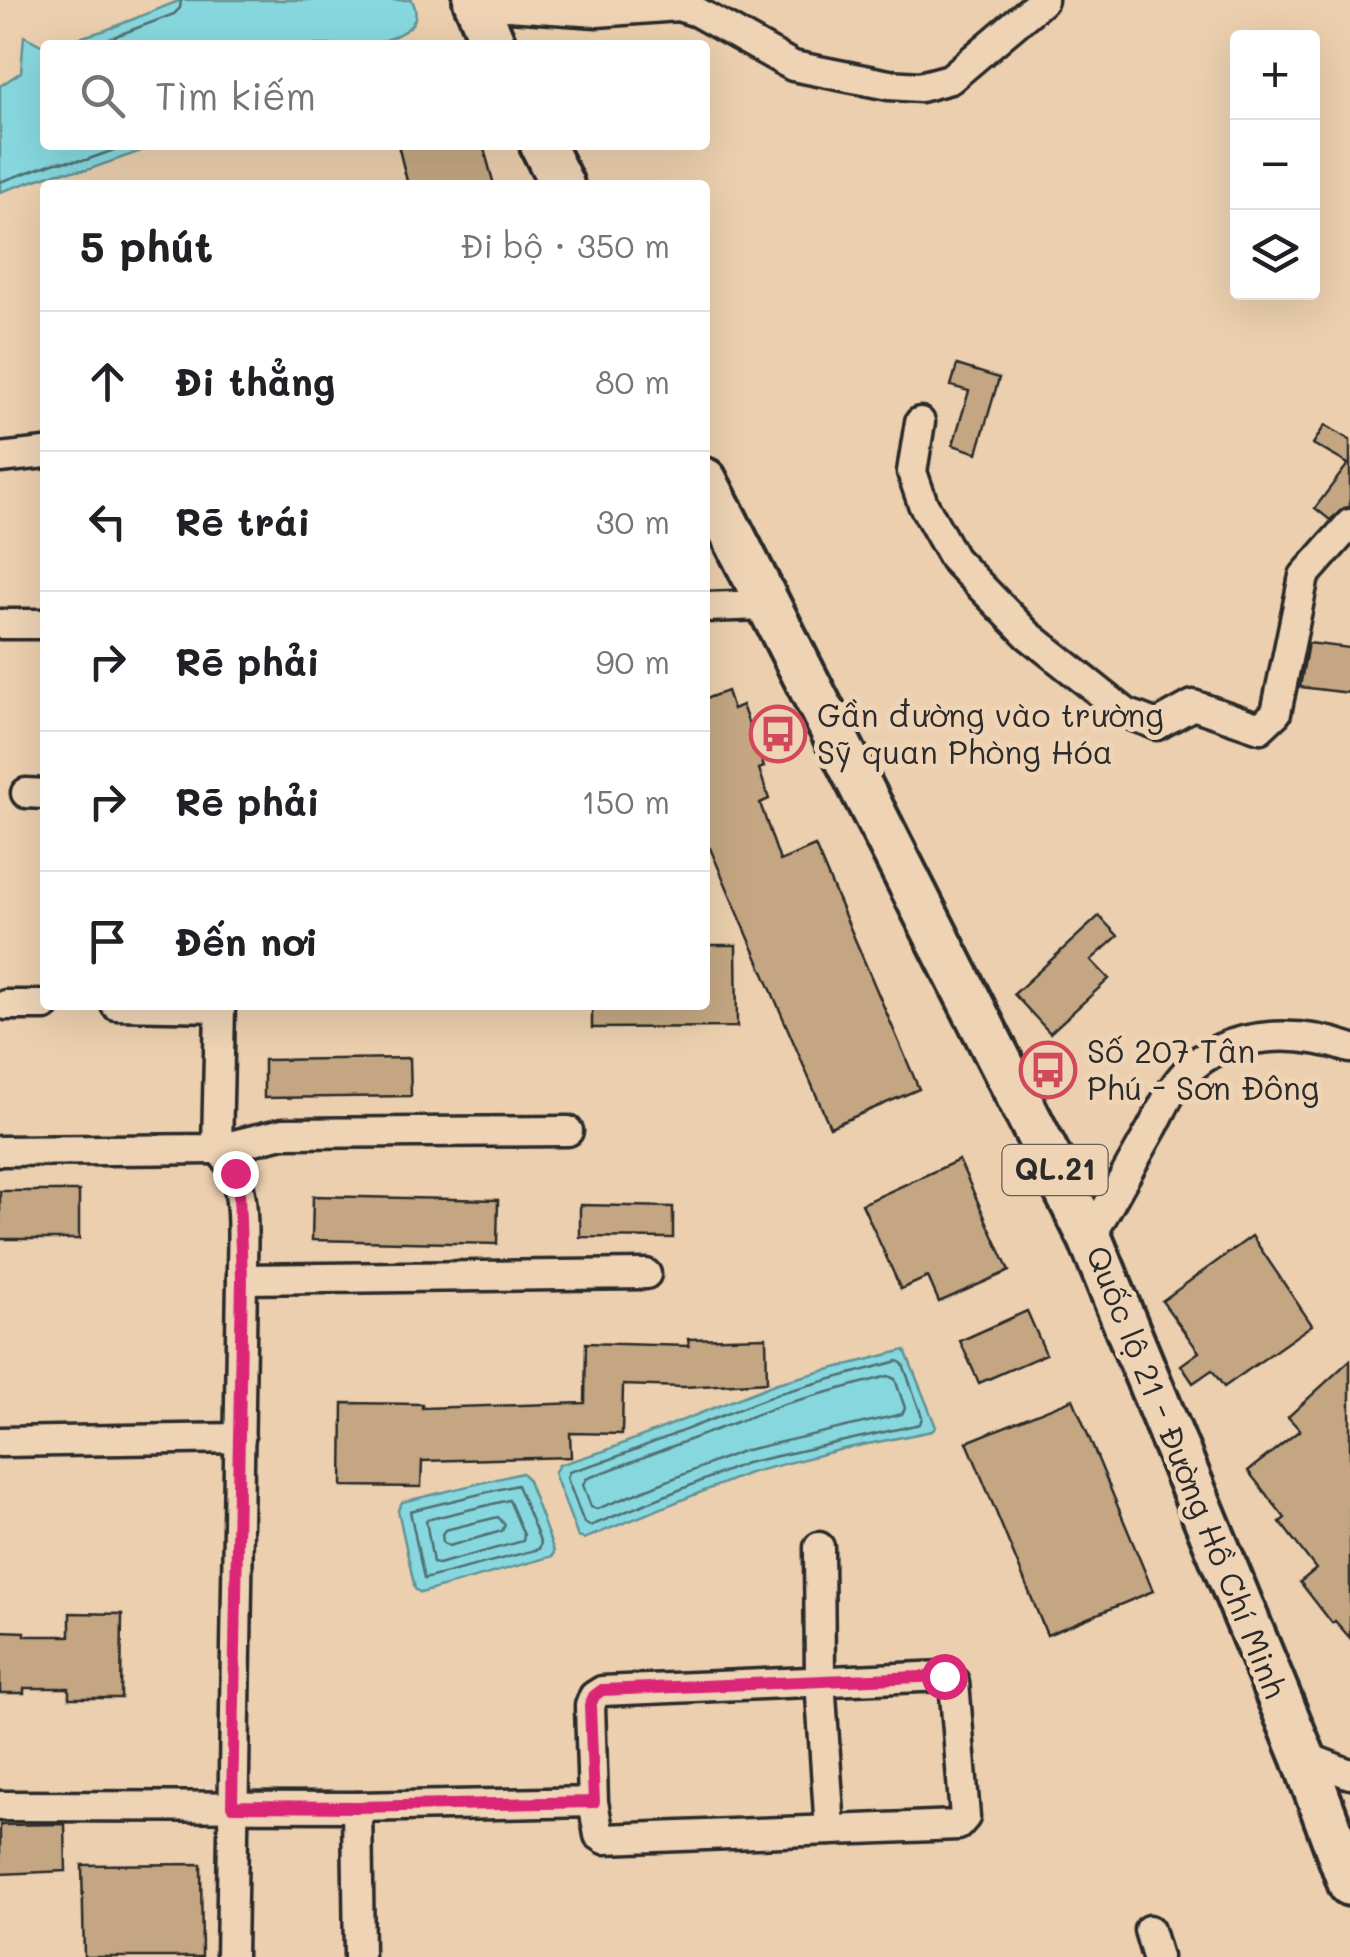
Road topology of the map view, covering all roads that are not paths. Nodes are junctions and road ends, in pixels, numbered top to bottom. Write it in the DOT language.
graph roads {
  1 [pos="1043,0"];
  2 [pos="476,2"];
  3 [pos="492,40"];
  4 [pos="544,150"];
  5 [pos="560,180"];
  6 [pos="920,422"];
  7 [pos="40,454"];
  8 [pos="0,458"];
  9 [pos="710,490"];
  10 [pos="1350,524"];
  11 [pos="766,605"];
  12 [pos="710,607"];
  13 [pos="0,624"];
  14 [pos="40,624"];
  15 [pos="6,1005"];
  16 [pos="40,1005"];
  17 [pos="220,1010"];
  18 [pos="1350,1048"];
  19 [pos="568,1131"];
  20 [pos="217,1148"];
  21 [pos="0,1151"];
  22 [pos="1090,1238"];
  23 [pos="646,1274"];
  24 [pos="242,1279"];
  25 [pos="240,1438"];
  26 [pos="0,1442"];
  27 [pos="819,1547"];
  28 [pos="820,1680"];
  29 [pos="1303,1756"];
  30 [pos="1350,1774"];
  31 [pos="594,1802"];
  32 [pos="0,1806"];
  33 [pos="232,1806"];
  34 [pos="357,1807"];
  35 [pos="830,1830"];
  36 [pos="1350,1884"];
  37 [pos="230,1957"];
  38 [pos="359,1957"];
  1 -- 2 [label="street"];
  2 -- 3 [label="highway"];
  4 -- 5 [label="highway"];
  6 -- 10 [label="street"];
  7 -- 8 [label="street"];
  9 -- 11 [label="highway, Quốc lộ 21 - Đường Hồ Chí Minh / QL.21"];
  11 -- 12 [label="street"];
  11 -- 22 [label="highway, Quốc lộ 21 - Đường Hồ Chí Minh / QL.21"];
  13 -- 14 [label="street"];
  15 -- 16 [label="street"];
  17 -- 20 [label="street"];
  18 -- 22 [label="street"];
  19 -- 20 [label="street"];
  20 -- 21 [label="street"];
  20 -- 24 [label="street"];
  22 -- 29 [label="highway, Quốc lộ 21 - Đường Hồ Chí Minh / QL.21"];
  23 -- 24 [label="street"];
  24 -- 25 [label="street"];
  25 -- 26 [label="street"];
  25 -- 33 [label="street"];
  27 -- 28 [label="street"];
  28 -- 31 [label="street"];
  28 -- 35 [label="street"];
  28 -- 35 [label="street"];
  29 -- 30 [label="street"];
  29 -- 36 [label="highway, Quốc lộ 21 - Đường Hồ Chí Minh / QL.21"];
  31 -- 34 [label="street"];
  31 -- 35 [label="street"];
  32 -- 33 [label="street"];
  33 -- 34 [label="street"];
  33 -- 37 [label="street"];
  34 -- 38 [label="street"];
}
